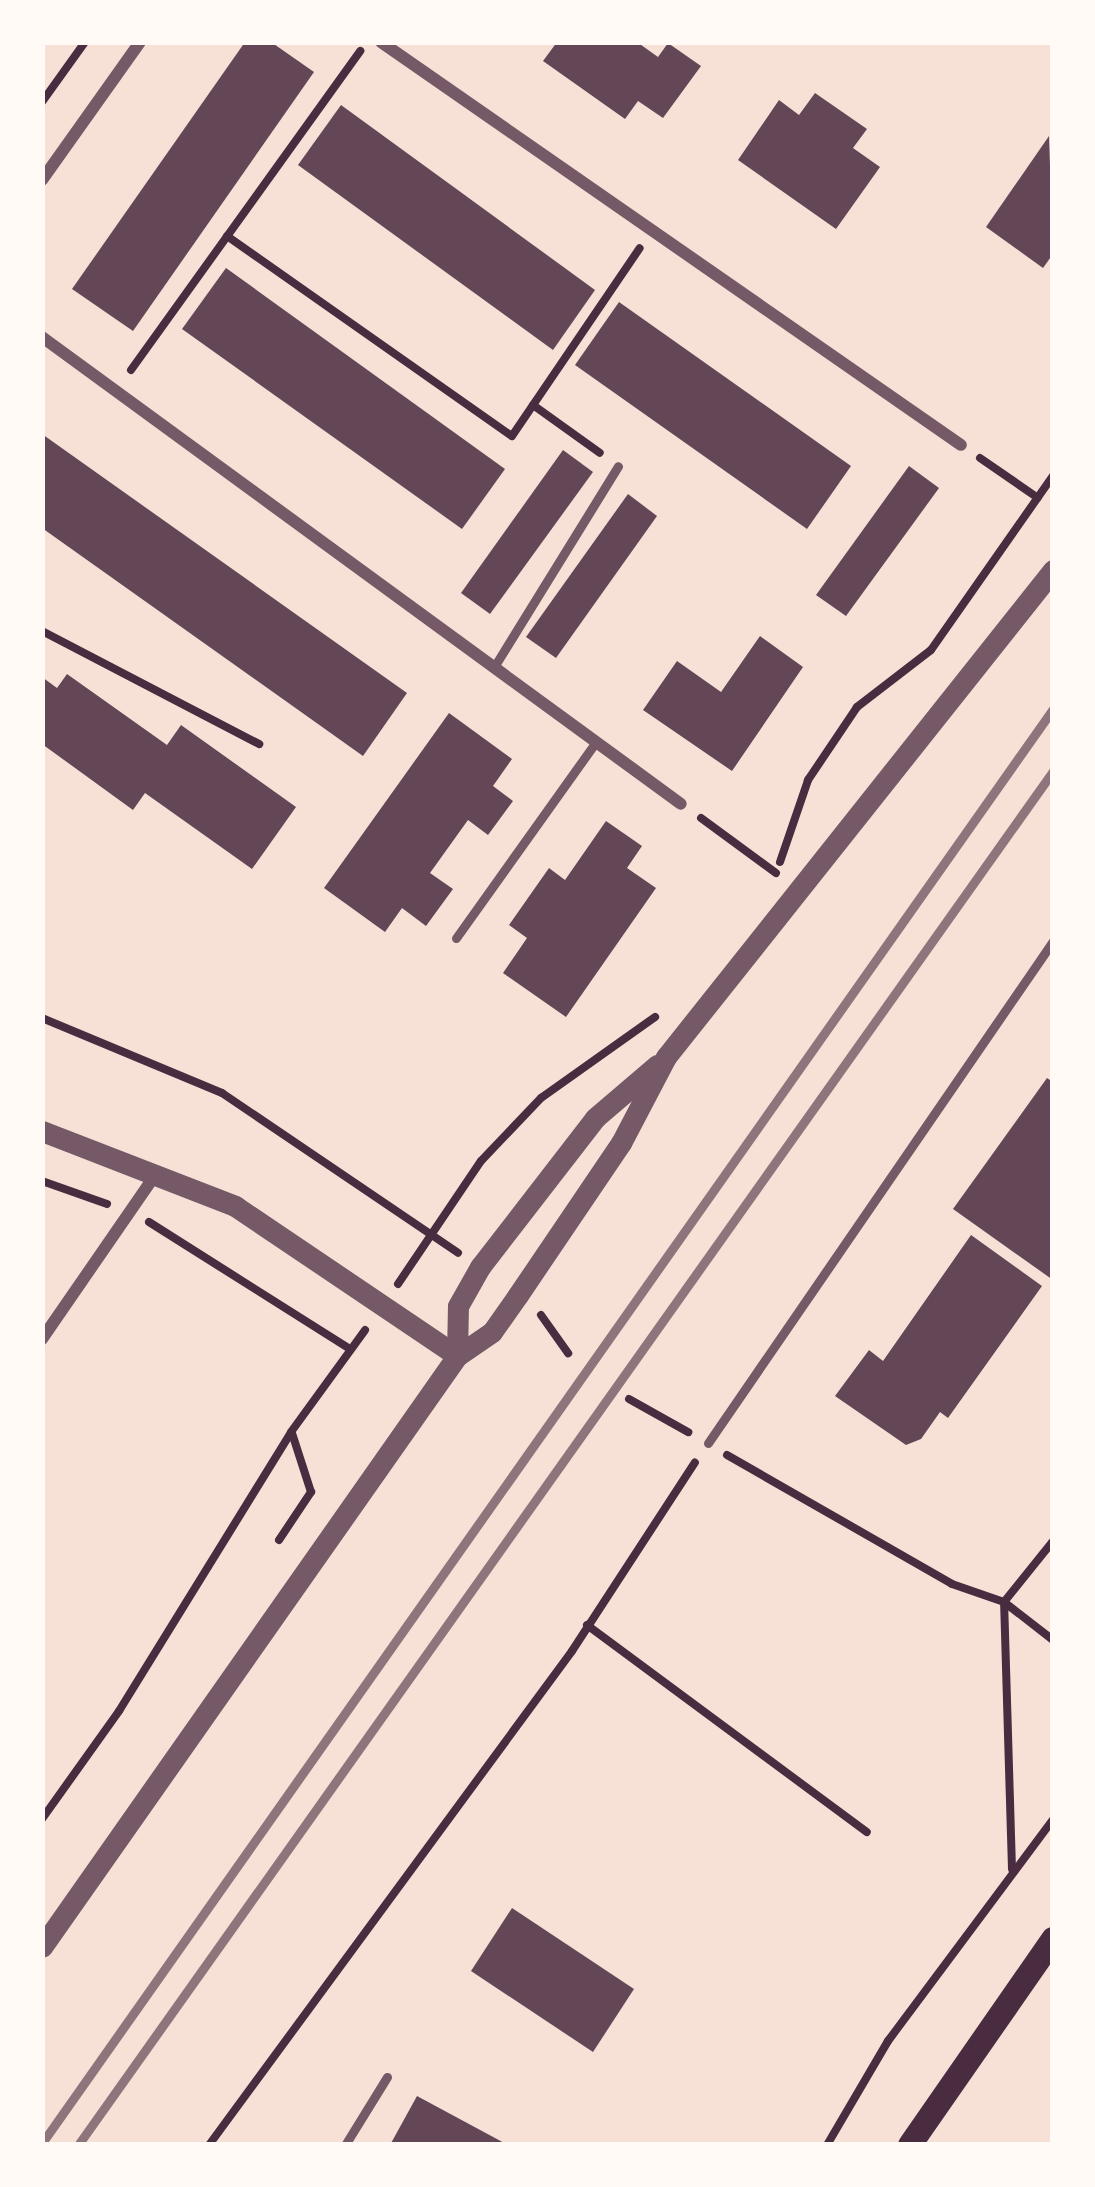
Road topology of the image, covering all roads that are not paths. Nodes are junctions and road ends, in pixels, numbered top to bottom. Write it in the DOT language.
graph roads {
  1 [pos="140,42"];
  2 [pos="380,42"];
  3 [pos="42,180"];
  4 [pos="42,337"];
  5 [pos="961,445"];
  6 [pos="618,466"];
  7 [pos="1053,570"];
  8 [pos="494,668"];
  9 [pos="596,742"];
  10 [pos="681,804"];
  11 [pos="456,938"];
  12 [pos="1053,941"];
  13 [pos="666,1057"];
  14 [pos="42,1131"];
  15 [pos="157,1173"];
  16 [pos="42,1340"];
  17 [pos="457,1357"];
  18 [pos="708,1443"];
  19 [pos="1053,1939"];
  20 [pos="42,1947"];
  21 [pos="387,2077"];
  22 [pos="345,2145"];
  23 [pos="910,2145"];
  1 -- 3 [label="street"];
  2 -- 5 [label="street"];
  4 -- 8 [label="street"];
  6 -- 8 [label="lane"];
  7 -- 13 [label="street"];
  8 -- 9 [label="street"];
  9 -- 10 [label="street"];
  9 -- 11 [label="lane"];
  12 -- 18 [label="lane"];
  13 -- 17 [label="street"];
  13 -- 17 [label="street"];
  14 -- 15 [label="street"];
  15 -- 16 [label="street"];
  15 -- 17 [label="street"];
  17 -- 20 [label="street"];
  19 -- 23 [label="main road"];
  21 -- 22 [label="lane"];
}
